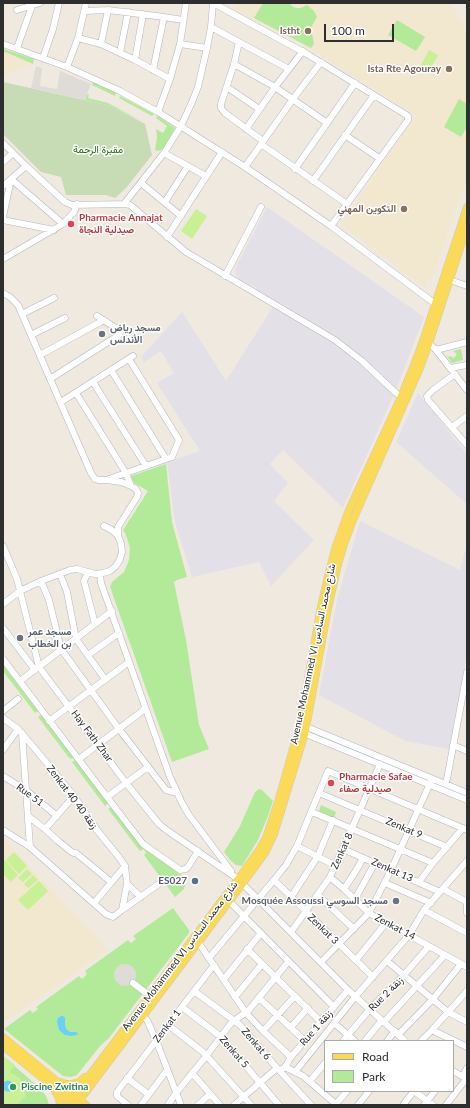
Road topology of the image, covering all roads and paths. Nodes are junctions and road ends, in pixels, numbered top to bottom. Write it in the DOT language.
graph roads {
  1 [pos="40,3"];
  2 [pos="59,3"];
  3 [pos="86,3"];
  4 [pos="186,3"];
  5 [pos="228,3"];
  6 [pos="32,6"];
  7 [pos="17,10"];
  8 [pos="108,10"];
  9 [pos="226,10"];
  10 [pos="85,11"];
  11 [pos="128,12"];
  12 [pos="143,14"];
  13 [pos="164,16"];
  14 [pos="183,20"];
  15 [pos="212,27"];
  16 [pos="78,38"];
  17 [pos="239,42"];
  18 [pos="3,44"];
  19 [pos="101,44"];
  20 [pos="180,44"];
  21 [pos="17,48"];
  22 [pos="207,48"];
  23 [pos="303,51"];
  24 [pos="120,53"];
  25 [pos="43,58"];
  26 [pos="135,60"];
  27 [pos="321,62"];
  28 [pos="234,64"];
  29 [pos="67,67"];
  30 [pos="289,69"];
  31 [pos="153,70"];
  32 [pos="170,79"];
  33 [pos="355,83"];
  34 [pos="227,87"];
  35 [pos="275,87"];
  36 [pos="374,94"];
  37 [pos="293,99"];
  38 [pos="259,110"];
  39 [pos="158,112"];
  40 [pos="327,123"];
  41 [pos="181,126"];
  42 [pos="246,129"];
  43 [pos="345,135"];
  44 [pos="3,143"];
  45 [pos="262,143"];
  46 [pos="222,152"];
  47 [pos="13,153"];
  48 [pos="164,153"];
  49 [pos="379,158"];
  50 [pos="3,162"];
  51 [pos="26,166"];
  52 [pos="188,166"];
  53 [pos="245,167"];
  54 [pos="295,168"];
  55 [pos="206,176"];
  56 [pos="10,179"];
  57 [pos="313,181"];
  58 [pos="141,183"];
  59 [pos="3,186"];
  60 [pos="165,202"];
  61 [pos="77,204"];
  62 [pos="124,204"];
  63 [pos="347,204"];
  64 [pos="261,207"];
  65 [pos="467,207"];
  66 [pos="181,216"];
  67 [pos="3,217"];
  68 [pos="3,220"];
  69 [pos="63,224"];
  70 [pos="331,226"];
  71 [pos="467,226"];
  72 [pos="54,230"];
  73 [pos="167,237"];
  74 [pos="3,259"];
  75 [pos="225,276"];
  76 [pos="450,280"];
  77 [pos="467,286"];
  78 [pos="3,292"];
  79 [pos="54,298"];
  80 [pos="438,306"];
  81 [pos="22,314"];
  82 [pos="97,316"];
  83 [pos="65,318"];
  84 [pos="104,320"];
  85 [pos="31,335"];
  86 [pos="426,342"];
  87 [pos="467,342"];
  88 [pos="436,350"];
  89 [pos="40,355"];
  90 [pos="467,365"];
  91 [pos="450,368"];
  92 [pos="111,370"];
  93 [pos="455,374"];
  94 [pos="50,378"];
  95 [pos="93,382"];
  96 [pos="467,389"];
  97 [pos="76,393"];
  98 [pos="403,399"];
  99 [pos="61,402"];
  100 [pos="467,416"];
  101 [pos="452,427"];
  102 [pos="467,445"];
  103 [pos="166,459"];
  104 [pos="146,466"];
  105 [pos="126,473"];
  106 [pos="106,480"];
  107 [pos="131,486"];
  108 [pos="104,526"];
  109 [pos="118,536"];
  110 [pos="3,546"];
  111 [pos="88,572"];
  112 [pos="60,574"];
  113 [pos="100,574"];
  114 [pos="41,581"];
  115 [pos="20,591"];
  116 [pos="3,604"];
  117 [pos="112,612"];
  118 [pos="95,624"];
  119 [pos="3,628"];
  120 [pos="119,633"];
  121 [pos="76,639"];
  122 [pos="61,649"];
  123 [pos="88,656"];
  124 [pos="3,659"];
  125 [pos="129,662"];
  126 [pos="37,668"];
  127 [pos="467,674"];
  128 [pos="105,679"];
  129 [pos="20,681"];
  130 [pos="90,690"];
  131 [pos="18,699"];
  132 [pos="461,705"];
  133 [pos="69,706"];
  134 [pos="145,709"];
  135 [pos="3,711"];
  136 [pos="467,711"];
  137 [pos="4,720"];
  138 [pos="49,721"];
  139 [pos="302,728"];
  140 [pos="119,729"];
  141 [pos="20,731"];
  142 [pos="98,744"];
  143 [pos="453,745"];
  144 [pos="3,750"];
  145 [pos="36,750"];
  146 [pos="467,751"];
  147 [pos="24,754"];
  148 [pos="79,759"];
  149 [pos="380,764"];
  150 [pos="148,767"];
  151 [pos="3,776"];
  152 [pos="431,782"];
  153 [pos="126,783"];
  154 [pos="445,784"];
  155 [pos="369,789"];
  156 [pos="27,791"];
  157 [pos="177,793"];
  158 [pos="319,793"];
  159 [pos="467,793"];
  160 [pos="74,796"];
  161 [pos="106,797"];
  162 [pos="467,800"];
  163 [pos="418,809"];
  164 [pos="360,810"];
  165 [pos="312,812"];
  166 [pos="28,816"];
  167 [pos="57,816"];
  168 [pos="333,820"];
  169 [pos="45,829"];
  170 [pos="352,829"];
  171 [pos="465,829"];
  172 [pos="3,830"];
  173 [pos="409,830"];
  174 [pos="211,844"];
  175 [pos="297,846"];
  176 [pos="30,847"];
  177 [pos="447,847"];
  178 [pos="343,849"];
  179 [pos="401,849"];
  180 [pos="199,852"];
  181 [pos="318,856"];
  182 [pos="363,858"];
  183 [pos="467,861"];
  184 [pos="375,863"];
  185 [pos="434,863"];
  186 [pos="125,866"];
  187 [pos="336,866"];
  188 [pos="391,870"];
  189 [pos="330,877"];
  190 [pos="238,879"];
  191 [pos="274,880"];
  192 [pos="111,882"];
  193 [pos="385,882"];
  194 [pos="419,882"];
  195 [pos="160,883"];
  196 [pos="127,884"];
  197 [pos="344,889"];
  198 [pos="442,891"];
  199 [pos="318,895"];
  200 [pos="141,897"];
  201 [pos="291,897"];
  202 [pos="258,898"];
  203 [pos="227,899"];
  204 [pos="354,899"];
  205 [pos="94,902"];
  206 [pos="467,902"];
  207 [pos="431,903"];
  208 [pos="122,910"];
  209 [pos="424,910"];
  210 [pos="306,912"];
  211 [pos="369,913"];
  212 [pos="467,913"];
  213 [pos="244,916"];
  214 [pos="386,923"];
  215 [pos="354,929"];
  216 [pos="466,931"];
  217 [pos="291,932"];
  218 [pos="261,933"];
  219 [pos="409,935"];
  220 [pos="196,939"];
  221 [pos="339,944"];
  222 [pos="429,946"];
  223 [pos="247,949"];
  224 [pos="444,955"];
  225 [pos="209,958"];
  226 [pos="356,960"];
  227 [pos="387,961"];
  228 [pos="288,962"];
  229 [pos="321,962"];
  230 [pos="262,964"];
  231 [pos="214,965"];
  232 [pos="464,965"];
  233 [pos="404,975"];
  234 [pos="276,977"];
  235 [pos="373,977"];
  236 [pos="224,979"];
  237 [pos="133,983"];
  238 [pos="418,986"];
  239 [pos="348,990"];
  240 [pos="194,991"];
  241 [pos="467,991"];
  242 [pos="150,996"];
  243 [pos="295,996"];
  244 [pos="235,997"];
  245 [pos="355,997"];
  246 [pos="259,998"];
  247 [pos="433,999"];
  248 [pos="182,1007"];
  249 [pos="334,1007"];
  250 [pos="308,1008"];
  251 [pos="370,1010"];
  252 [pos="448,1012"];
  253 [pos="246,1013"];
  254 [pos="143,1016"];
  255 [pos="277,1016"];
  256 [pos="234,1020"];
  257 [pos="383,1021"];
  258 [pos="321,1022"];
  259 [pos="467,1022"];
  260 [pos="334,1023"];
  261 [pos="168,1025"];
  262 [pos="291,1027"];
  263 [pos="432,1030"];
  264 [pos="263,1031"];
  265 [pos="396,1033"];
  266 [pos="348,1035"];
  267 [pos="220,1036"];
  268 [pos="3,1037"];
  269 [pos="156,1040"];
  270 [pos="344,1040"];
  271 [pos="354,1040"];
  272 [pos="366,1040"];
  273 [pos="388,1040"];
  274 [pos="404,1040"];
  275 [pos="422,1040"];
  276 [pos="453,1040"];
  277 [pos="305,1041"];
  278 [pos="454,1041"];
  279 [pos="3,1046"];
  280 [pos="467,1047"];
  281 [pos="206,1055"];
  282 [pos="292,1057"];
  283 [pos="324,1064"];
  284 [pos="467,1068"];
  285 [pos="280,1069"];
  286 [pos="93,1070"];
  287 [pos="167,1070"];
  288 [pos="295,1072"];
  289 [pos="454,1072"];
  290 [pos="192,1073"];
  291 [pos="52,1077"];
  292 [pos="127,1078"];
  293 [pos="466,1078"];
  294 [pos="310,1081"];
  295 [pos="260,1083"];
  296 [pos="50,1085"];
  297 [pos="324,1092"];
  298 [pos="346,1092"];
  299 [pos="368,1092"];
  300 [pos="413,1092"];
  301 [pos="415,1092"];
  302 [pos="434,1092"];
  303 [pos="176,1093"];
  304 [pos="148,1094"];
  305 [pos="210,1094"];
  306 [pos="244,1096"];
  307 [pos="74,1102"];
  308 [pos="310,1103"];
  309 [pos="337,1104"];
  310 [pos="428,1104"];
  311 [pos="60,1105"];
  312 [pos="86,1105"];
  313 [pos="128,1105"];
  314 [pos="141,1105"];
  315 [pos="168,1105"];
  316 [pos="181,1105"];
  317 [pos="198,1105"];
  318 [pos="220,1105"];
  319 [pos="234,1105"];
  320 [pos="251,1105"];
  321 [pos="279,1105"];
  322 [pos="302,1105"];
  323 [pos="358,1105"];
  324 [pos="403,1105"];
  325 [pos="446,1105"];
  1 -- 6 [label="street"];
  2 -- 25 [label="street"];
  3 -- 10 [label="street"];
  4 -- 14 [label="street"];
  5 -- 9 [label="street"];
  6 -- 7 [label="street"];
  6 -- 21 [label="street"];
  8 -- 10 [label="street"];
  8 -- 11 [label="street"];
  8 -- 19 [label="street"];
  9 -- 15 [label="street"];
  9 -- 23 [label="street"];
  10 -- 16 [label="street"];
  11 -- 12 [label="street"];
  11 -- 24 [label="street"];
  12 -- 13 [label="street"];
  12 -- 26 [label="street"];
  13 -- 14 [label="street"];
  13 -- 31 [label="street"];
  14 -- 20 [label="street"];
  15 -- 17 [label="street"];
  15 -- 22 [label="street"];
  16 -- 19 [label="street"];
  16 -- 29 [label="street"];
  17 -- 28 [label="street"];
  17 -- 30 [label="street"];
  18 -- 21 [label="street"];
  19 -- 24 [label="street"];
  20 -- 22 [label="street"];
  20 -- 32 [label="street"];
  21 -- 25 [label="street"];
  22 -- 41 [label="street"];
  23 -- 27 [label="street"];
  23 -- 30 [label="street"];
  24 -- 26 [label="street"];
  25 -- 29 [label="street"];
  26 -- 31 [label="street"];
  27 -- 33 [label="street"];
  27 -- 37 [label="street"];
  28 -- 34 [label="street"];
  28 -- 35 [label="street"];
  29 -- 39 [label="street"];
  30 -- 35 [label="street"];
  31 -- 32 [label="street"];
  32 -- 39 [label="street"];
  33 -- 36 [label="street"];
  33 -- 40 [label="street"];
  34 -- 38 [label="street"];
  34 -- 42 [label="street"];
  35 -- 37 [label="street"];
  35 -- 38 [label="street"];
  36 -- 43 [label="street"];
  36 -- 49 [label="street"];
  37 -- 40 [label="street"];
  37 -- 45 [label="street"];
  38 -- 42 [label="street"];
  39 -- 41 [label="street"];
  40 -- 54 [label="street"];
  41 -- 46 [label="street"];
  41 -- 48 [label="street"];
  42 -- 45 [label="street"];
  43 -- 49 [label="street"];
  43 -- 57 [label="street"];
  44 -- 47 [label="street"];
  45 -- 53 [label="street"];
  45 -- 54 [label="street"];
  46 -- 53 [label="street"];
  46 -- 55 [label="street"];
  47 -- 50 [label="street"];
  47 -- 51 [label="street"];
  48 -- 52 [label="street"];
  48 -- 58 [label="street"];
  49 -- 63 [label="street"];
  51 -- 56 [label="street"];
  51 -- 61 [label="street"];
  52 -- 55 [label="street"];
  52 -- 60 [label="street"];
  53 -- 70 [label="street"];
  54 -- 57 [label="street"];
  55 -- 66 [label="street"];
  56 -- 59 [label="street"];
  56 -- 67 [label="street"];
  56 -- 69 [label="street"];
  57 -- 63 [label="street"];
  58 -- 60 [label="street"];
  58 -- 62 [label="street"];
  60 -- 66 [label="street"];
  61 -- 62 [label="street"];
  61 -- 69 [label="street"];
  62 -- 73 [label="street"];
  63 -- 70 [label="street"];
  64 -- 75 [label="street"];
  65 -- 80 [label="main road, Avenue Mohammed VI شارع محمد السادس"];
  66 -- 73 [label="street"];
  68 -- 72 [label="street"];
  69 -- 72 [label="street"];
  70 -- 80 [label="street"];
  71 -- 76 [label="main road, Avenue Mohammed VI شارع محمد السادس"];
  72 -- 74 [label="street"];
  73 -- 75 [label="street"];
  75 -- 98 [label="street"];
  76 -- 77 [label="street"];
  76 -- 80 [label="main road, Avenue Mohammed VI شارع محمد السادس"];
  78 -- 81 [label="street"];
  79 -- 81 [label="street"];
  80 -- 86 [label="main road, Avenue Mohammed VI شارع محمد السادس"];
  81 -- 85 [label="street"];
  82 -- 84 [label="street"];
  83 -- 85 [label="street"];
  84 -- 89 [label="street"];
  84 -- 94 [label="street"];
  85 -- 89 [label="street"];
  86 -- 88 [label="street"];
  86 -- 98 [label="main road, Avenue Mohammed VI شارع محمد السادس"];
  87 -- 88 [label="street"];
  88 -- 91 [label="street"];
  89 -- 94 [label="street"];
  90 -- 91 [label="street"];
  91 -- 93 [label="street"];
  92 -- 95 [label="street"];
  92 -- 103 [label="street"];
  92 -- 103 [label="street"];
  93 -- 96 [label="street"];
  93 -- 101 [label="street"];
  94 -- 99 [label="street"];
  95 -- 97 [label="street"];
  95 -- 104 [label="street"];
  97 -- 99 [label="street"];
  97 -- 105 [label="street"];
  98 -- 139 [label="main road, Avenue Mohammed VI شارع محمد السادس"];
  99 -- 106 [label="street"];
  100 -- 101 [label="street"];
  101 -- 102 [label="street"];
  103 -- 104 [label="street"];
  104 -- 105 [label="street"];
  105 -- 106 [label="street"];
  105 -- 107 [label="street"];
  106 -- 107 [label="street"];
  107 -- 109 [label="street"];
  108 -- 109 [label="street"];
  109 -- 113 [label="street"];
  110 -- 115 [label="street, Hay Fath Zhar"];
  111 -- 112 [label="street"];
  111 -- 113 [label="street"];
  111 -- 118 [label="street"];
  112 -- 114 [label="street"];
  112 -- 121 [label="street"];
  113 -- 117 [label="street"];
  114 -- 115 [label="street"];
  114 -- 122 [label="street"];
  115 -- 116 [label="street"];
  115 -- 126 [label="street, Hay Fath Zhar"];
  117 -- 118 [label="street"];
  117 -- 120 [label="street"];
  118 -- 121 [label="street"];
  119 -- 126 [label="street"];
  120 -- 123 [label="street"];
  120 -- 125 [label="street"];
  121 -- 122 [label="street"];
  121 -- 123 [label="street"];
  122 -- 126 [label="street"];
  122 -- 130 [label="street"];
  123 -- 128 [label="street"];
  124 -- 129 [label="street"];
  125 -- 128 [label="street"];
  125 -- 134 [label="street"];
  126 -- 129 [label="street"];
  126 -- 133 [label="street, Hay Fath Zhar"];
  127 -- 132 [label="street"];
  128 -- 130 [label="street"];
  129 -- 138 [label="street"];
  130 -- 133 [label="street"];
  130 -- 140 [label="street"];
  131 -- 135 [label="street"];
  132 -- 136 [label="street"];
  132 -- 143 [label="street"];
  133 -- 138 [label="street"];
  133 -- 142 [label="street, Hay Fath Zhar"];
  134 -- 140 [label="street"];
  134 -- 157 [label="street"];
  137 -- 141 [label="street, Zenkat 40 زنقة 40"];
  138 -- 148 [label="street"];
  139 -- 149 [label="street"];
  139 -- 152 [label="street"];
  139 -- 190 [label="main road, Avenue Mohammed VI شارع محمد السادس"];
  140 -- 142 [label="street"];
  140 -- 150 [label="street"];
  141 -- 144 [label="street"];
  141 -- 145 [label="street, Zenkat 40 زنقة 40"];
  141 -- 147 [label="street"];
  142 -- 148 [label="street"];
  142 -- 153 [label="street, Hay Fath Zhar"];
  143 -- 146 [label="street"];
  143 -- 154 [label="street"];
  145 -- 147 [label="street"];
  145 -- 160 [label="street, Zenkat 40 زنقة 40"];
  147 -- 156 [label="street"];
  148 -- 161 [label="street"];
  149 -- 152 [label="street"];
  149 -- 155 [label="street, Zenkat 8"];
  150 -- 153 [label="street"];
  150 -- 157 [label="street"];
  151 -- 156 [label="street, Rue 51"];
  152 -- 154 [label="street"];
  152 -- 162 [label="street"];
  152 -- 163 [label="street"];
  153 -- 161 [label="street"];
  153 -- 180 [label="street, Hay Fath Zhar"];
  154 -- 159 [label="street"];
  155 -- 158 [label="street"];
  155 -- 163 [label="street"];
  155 -- 164 [label="street, Zenkat 8"];
  156 -- 166 [label="street"];
  156 -- 167 [label="street, Rue 51"];
  157 -- 174 [label="street"];
  158 -- 164 [label="street, Zenkat 9"];
  158 -- 165 [label="street"];
  160 -- 167 [label="street"];
  160 -- 186 [label="street, Zenkat 40 زنقة 40"];
  161 -- 180 [label="street"];
  163 -- 171 [label="street"];
  163 -- 173 [label="street"];
  164 -- 170 [label="street, Zenkat 8"];
  164 -- 173 [label="street, Zenkat 9"];
  165 -- 168 [label="street"];
  165 -- 175 [label="street"];
  166 -- 169 [label="street"];
  166 -- 176 [label="street"];
  167 -- 169 [label="street"];
  168 -- 170 [label="street"];
  168 -- 181 [label="street"];
  169 -- 192 [label="street"];
  170 -- 178 [label="street, Zenkat 8"];
  170 -- 179 [label="street"];
  171 -- 177 [label="street"];
  172 -- 176 [label="street"];
  173 -- 177 [label="street, Zenkat 9"];
  173 -- 179 [label="street"];
  174 -- 180 [label="street"];
  174 -- 190 [label="street"];
  175 -- 181 [label="street"];
  175 -- 191 [label="street"];
  176 -- 205 [label="street"];
  177 -- 185 [label="street"];
  178 -- 182 [label="street, Zenkat 13"];
  178 -- 187 [label="street, Zenkat 8"];
  179 -- 185 [label="street"];
  179 -- 188 [label="street"];
  180 -- 190 [label="street, Hay Fath Zhar"];
  181 -- 187 [label="street"];
  181 -- 201 [label="street"];
  182 -- 184 [label="street, Zenkat 13"];
  182 -- 197 [label="street"];
  183 -- 198 [label="street"];
  184 -- 188 [label="street, Zenkat 13"];
  184 -- 204 [label="street"];
  185 -- 194 [label="street"];
  186 -- 192 [label="street"];
  186 -- 196 [label="street"];
  187 -- 189 [label="street, Zenkat 8"];
  188 -- 193 [label="street"];
  188 -- 194 [label="street, Zenkat 13"];
  189 -- 197 [label="street, Zenkat 14"];
  189 -- 199 [label="street, Zenkat 8"];
  190 -- 202 [label="street"];
  190 -- 203 [label="main road, Avenue Mohammed VI شارع محمد السادس"];
  191 -- 201 [label="street, Zenkat 3"];
  191 -- 202 [label="street"];
  192 -- 205 [label="street"];
  193 -- 207 [label="street"];
  193 -- 211 [label="street"];
  194 -- 198 [label="street, Zenkat 13"];
  195 -- 200 [label="street"];
  196 -- 200 [label="street"];
  196 -- 208 [label="street"];
  197 -- 204 [label="street, Zenkat 14"];
  198 -- 206 [label="street, Zenkat 13"];
  198 -- 207 [label="street"];
  199 -- 210 [label="street, Zenkat 8"];
  199 -- 215 [label="street"];
  200 -- 208 [label="street"];
  201 -- 210 [label="street, Zenkat 3"];
  202 -- 213 [label="street"];
  202 -- 217 [label="street"];
  203 -- 213 [label="street"];
  203 -- 220 [label="main road, Avenue Mohammed VI شارع محمد السادس"];
  204 -- 211 [label="street, Zenkat 14"];
  205 -- 208 [label="street"];
  206 -- 212 [label="street"];
  207 -- 209 [label="street"];
  209 -- 216 [label="street"];
  209 -- 219 [label="street"];
  210 -- 217 [label="street, Zenkat 8"];
  210 -- 221 [label="street, Zenkat 3"];
  211 -- 214 [label="street, Zenkat 14"];
  211 -- 215 [label="street"];
  213 -- 218 [label="street"];
  213 -- 225 [label="street"];
  214 -- 219 [label="street, Zenkat 14"];
  214 -- 226 [label="street"];
  215 -- 221 [label="street"];
  217 -- 229 [label="street"];
  218 -- 223 [label="street"];
  218 -- 228 [label="street"];
  219 -- 222 [label="street, Zenkat 14"];
  219 -- 227 [label="street"];
  220 -- 225 [label="street"];
  220 -- 242 [label="main road, Avenue Mohammed VI شارع محمد السادس"];
  220 -- 254 [label="main road, Avenue Mohammed VI شارع محمد السادس"];
  221 -- 226 [label="street, Zenkat 3"];
  221 -- 229 [label="street"];
  222 -- 224 [label="street, Zenkat 14"];
  222 -- 233 [label="street, Rue 2 زنقة"];
  223 -- 230 [label="street"];
  223 -- 236 [label="street"];
  224 -- 232 [label="street, Zenkat 14"];
  224 -- 238 [label="street"];
  225 -- 231 [label="street"];
  226 -- 235 [label="street, Zenkat 3"];
  227 -- 233 [label="street"];
  227 -- 235 [label="street"];
  228 -- 234 [label="street"];
  228 -- 249 [label="street"];
  229 -- 239 [label="street"];
  230 -- 234 [label="street"];
  230 -- 244 [label="street"];
  231 -- 236 [label="street"];
  231 -- 240 [label="street, Zenkat 1"];
  232 -- 247 [label="street"];
  233 -- 238 [label="street"];
  233 -- 251 [label="street, Rue 2 زنقة"];
  234 -- 243 [label="street"];
  234 -- 246 [label="street"];
  235 -- 245 [label="street"];
  236 -- 244 [label="street"];
  237 -- 242 [label="street"];
  238 -- 247 [label="street"];
  238 -- 257 [label="street"];
  239 -- 245 [label="street"];
  239 -- 249 [label="street, Rue 1 زنقة"];
  240 -- 248 [label="street, Zenkat 1"];
  240 -- 256 [label="street, Zenkat 6"];
  241 -- 252 [label="street"];
  242 -- 286 [label="main road, Avenue Mohammed VI شارع محمد السادس"];
  243 -- 250 [label="street"];
  243 -- 255 [label="street"];
  244 -- 253 [label="street"];
  245 -- 251 [label="street"];
  245 -- 260 [label="street"];
  246 -- 253 [label="street"];
  246 -- 255 [label="street"];
  247 -- 252 [label="street"];
  247 -- 265 [label="street"];
  248 -- 261 [label="street, Zenkat 1"];
  248 -- 267 [label="street, Zenkat 5"];
  249 -- 258 [label="street, Rue 1 زنقة"];
  250 -- 258 [label="street"];
  250 -- 262 [label="street"];
  251 -- 257 [label="street"];
  251 -- 266 [label="street, Rue 2 زنقة"];
  252 -- 259 [label="street"];
  252 -- 263 [label="street"];
  253 -- 256 [label="street"];
  253 -- 264 [label="street"];
  254 -- 269 [label="street"];
  254 -- 307 [label="main road, Avenue Mohammed VI شارع محمد السادس"];
  255 -- 262 [label="street"];
  255 -- 264 [label="street"];
  256 -- 267 [label="street"];
  256 -- 285 [label="street, Zenkat 6"];
  257 -- 265 [label="street"];
  257 -- 272 [label="street"];
  258 -- 277 [label="street, Rue 1 زنقة"];
  260 -- 266 [label="street"];
  260 -- 288 [label="street"];
  261 -- 269 [label="street, Zenkat 1"];
  261 -- 281 [label="street"];
  262 -- 277 [label="street"];
  263 -- 275 [label="street"];
  263 -- 276 [label="street"];
  264 -- 282 [label="street"];
  265 -- 273 [label="street"];
  265 -- 274 [label="street"];
  266 -- 270 [label="street, Rue 2 زنقة"];
  266 -- 271 [label="street"];
  267 -- 281 [label="street"];
  267 -- 295 [label="street, Zenkat 5"];
  268 -- 291 [label="main road"];
  269 -- 287 [label="street"];
  269 -- 292 [label="street, Zenkat 1"];
  277 -- 282 [label="street, Rue 1 زنقة"];
  278 -- 280 [label="street"];
  279 -- 296 [label="main road"];
  281 -- 290 [label="street"];
  281 -- 306 [label="street"];
  282 -- 285 [label="street, Rue 1 زنقة"];
  283 -- 294 [label="street"];
  284 -- 293 [label="street"];
  285 -- 288 [label="street"];
  285 -- 295 [label="street, Rue 1 زنقة"];
  285 -- 308 [label="street, Zenkat 6"];
  286 -- 291 [label="main road"];
  286 -- 307 [label="main road, Avenue Mohammed VI شارع محمد السادس"];
  287 -- 303 [label="street"];
  287 -- 304 [label="street"];
  288 -- 294 [label="street"];
  289 -- 293 [label="street"];
  290 -- 303 [label="street"];
  290 -- 305 [label="street"];
  291 -- 307 [label="main road"];
  292 -- 304 [label="street"];
  292 -- 313 [label="street, Zenkat 1"];
  293 -- 325 [label="street"];
  294 -- 297 [label="street"];
  295 -- 306 [label="street, Rue 1 زنقة"];
  295 -- 321 [label="street, Zenkat 5"];
  296 -- 307 [label="main road"];
  296 -- 311 [label="main road"];
  297 -- 309 [label="street"];
  298 -- 309 [label="street"];
  299 -- 323 [label="street"];
  300 -- 324 [label="street"];
  301 -- 310 [label="street"];
  302 -- 310 [label="street"];
  303 -- 315 [label="street"];
  303 -- 316 [label="street"];
  304 -- 314 [label="street"];
  305 -- 317 [label="street"];
  305 -- 318 [label="street"];
  306 -- 319 [label="street, Rue 1 زنقة"];
  306 -- 320 [label="street"];
  307 -- 312 [label="main road"];
  308 -- 322 [label="street"];
}
